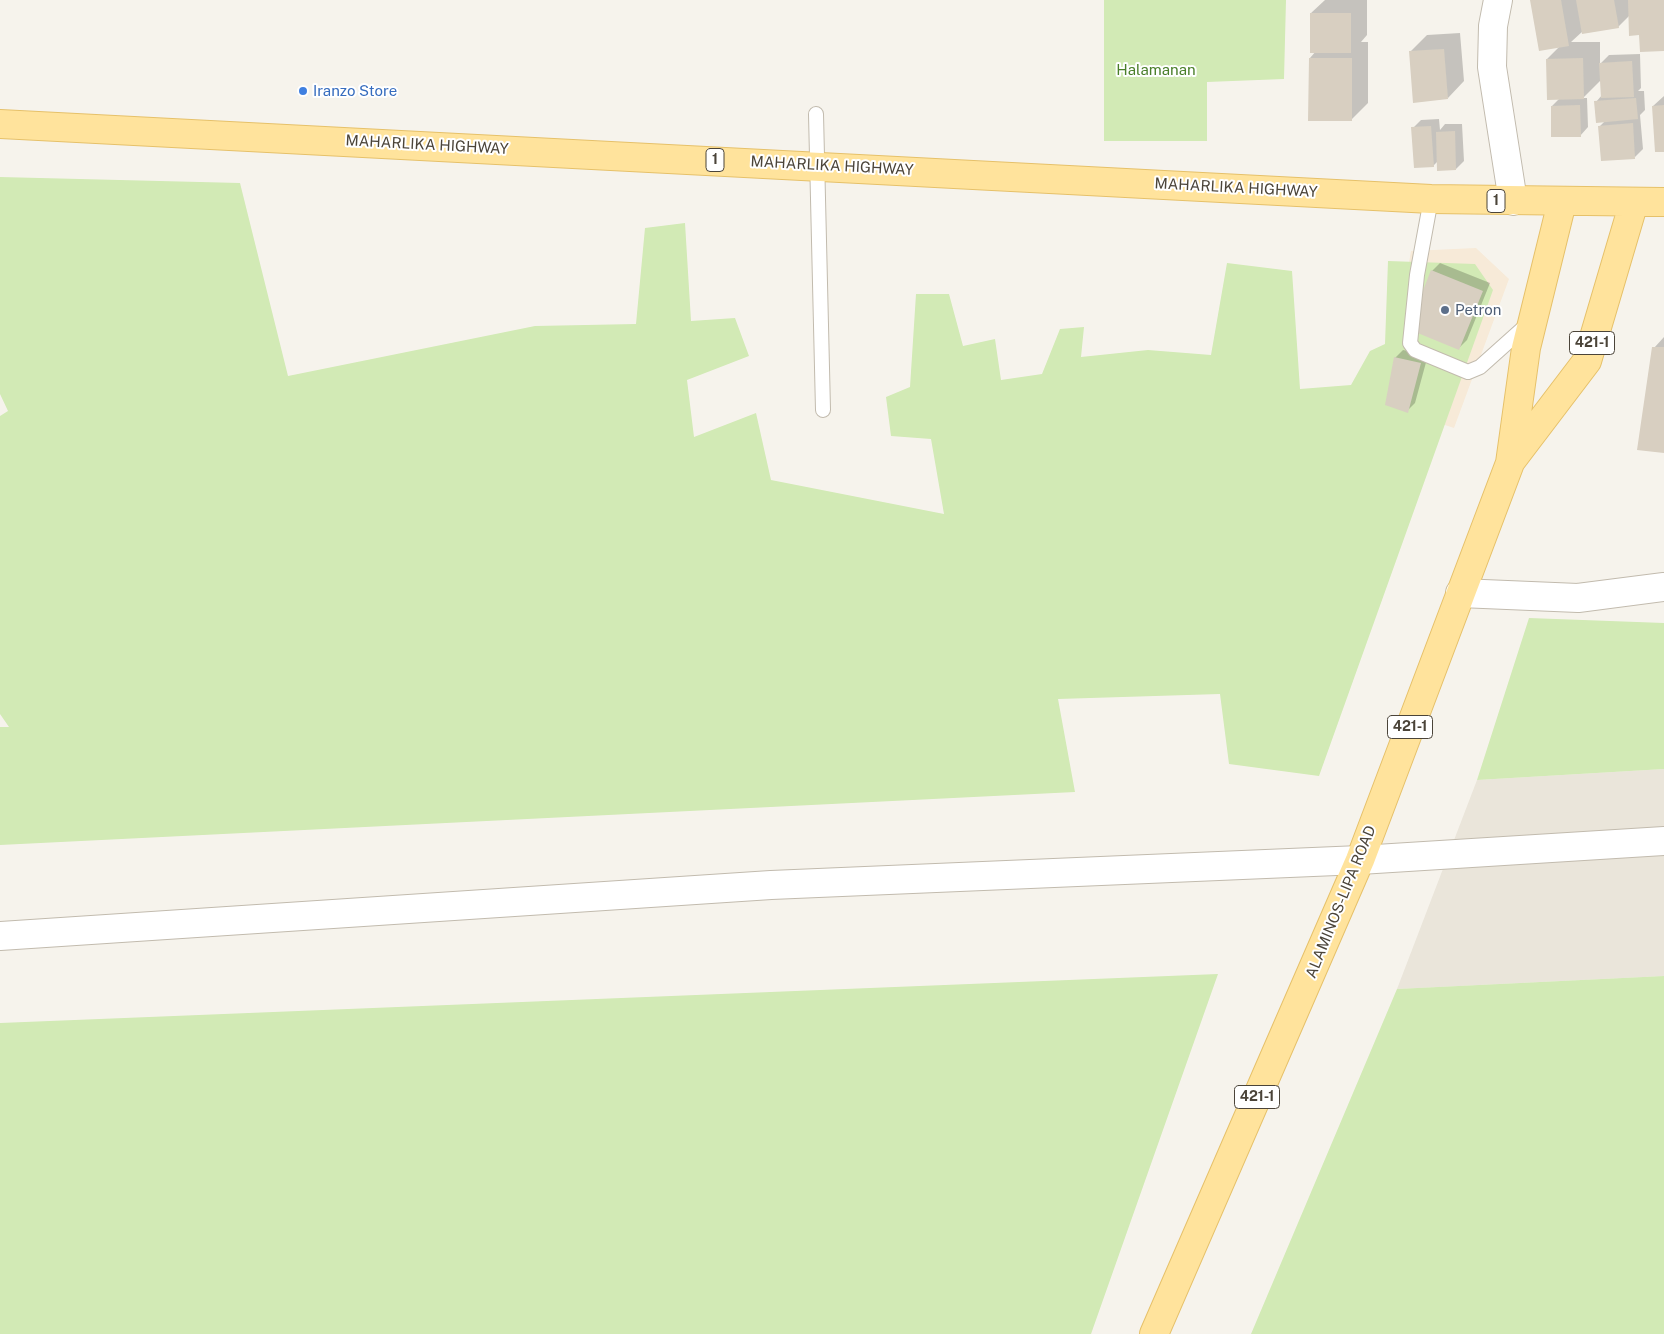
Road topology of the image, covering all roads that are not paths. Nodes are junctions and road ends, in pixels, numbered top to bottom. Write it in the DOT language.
graph roads {
  1 [pos="1498,0"];
  2 [pos="816,114"];
  3 [pos="0,124"];
  4 [pos="819,165"];
  5 [pos="1431,199"];
  6 [pos="1513,201"];
  7 [pos="1562,202"];
  8 [pos="1634,202"];
  9 [pos="1664,202"];
  10 [pos="1531,321"];
  11 [pos="823,410"];
  12 [pos="1510,463"];
  13 [pos="1664,587"];
  14 [pos="1460,593"];
  15 [pos="1664,841"];
  16 [pos="1360,860"];
  17 [pos="0,936"];
  18 [pos="1154,1334"];
  1 -- 6 [label="street"];
  2 -- 4 [label="lane"];
  3 -- 4 [label="main road, MAHARLIKA HIGHWAY / 1"];
  4 -- 5 [label="main road, MAHARLIKA HIGHWAY / 1"];
  4 -- 11 [label="lane"];
  5 -- 6 [label="main road, MAHARLIKA HIGHWAY / 1"];
  5 -- 10 [label="lane"];
  6 -- 7 [label="main road, MAHARLIKA HIGHWAY / 1"];
  7 -- 8 [label="main road, MAHARLIKA HIGHWAY / 1"];
  7 -- 10 [label="main road, ALAMINOS-LIPA ROAD / 421-1"];
  8 -- 9 [label="main road, MAHARLIKA HIGHWAY / 1"];
  8 -- 12 [label="main road, ALAMINOS-LIPA ROAD / 421-1"];
  10 -- 12 [label="main road, ALAMINOS-LIPA ROAD / 421-1"];
  12 -- 14 [label="main road, ALAMINOS-LIPA ROAD / 421-1"];
  13 -- 14 [label="street"];
  14 -- 16 [label="main road, ALAMINOS-LIPA ROAD / 421-1"];
  15 -- 16 [label="street"];
  16 -- 17 [label="street"];
  16 -- 18 [label="main road, ALAMINOS-LIPA ROAD / 421-1"];
}
